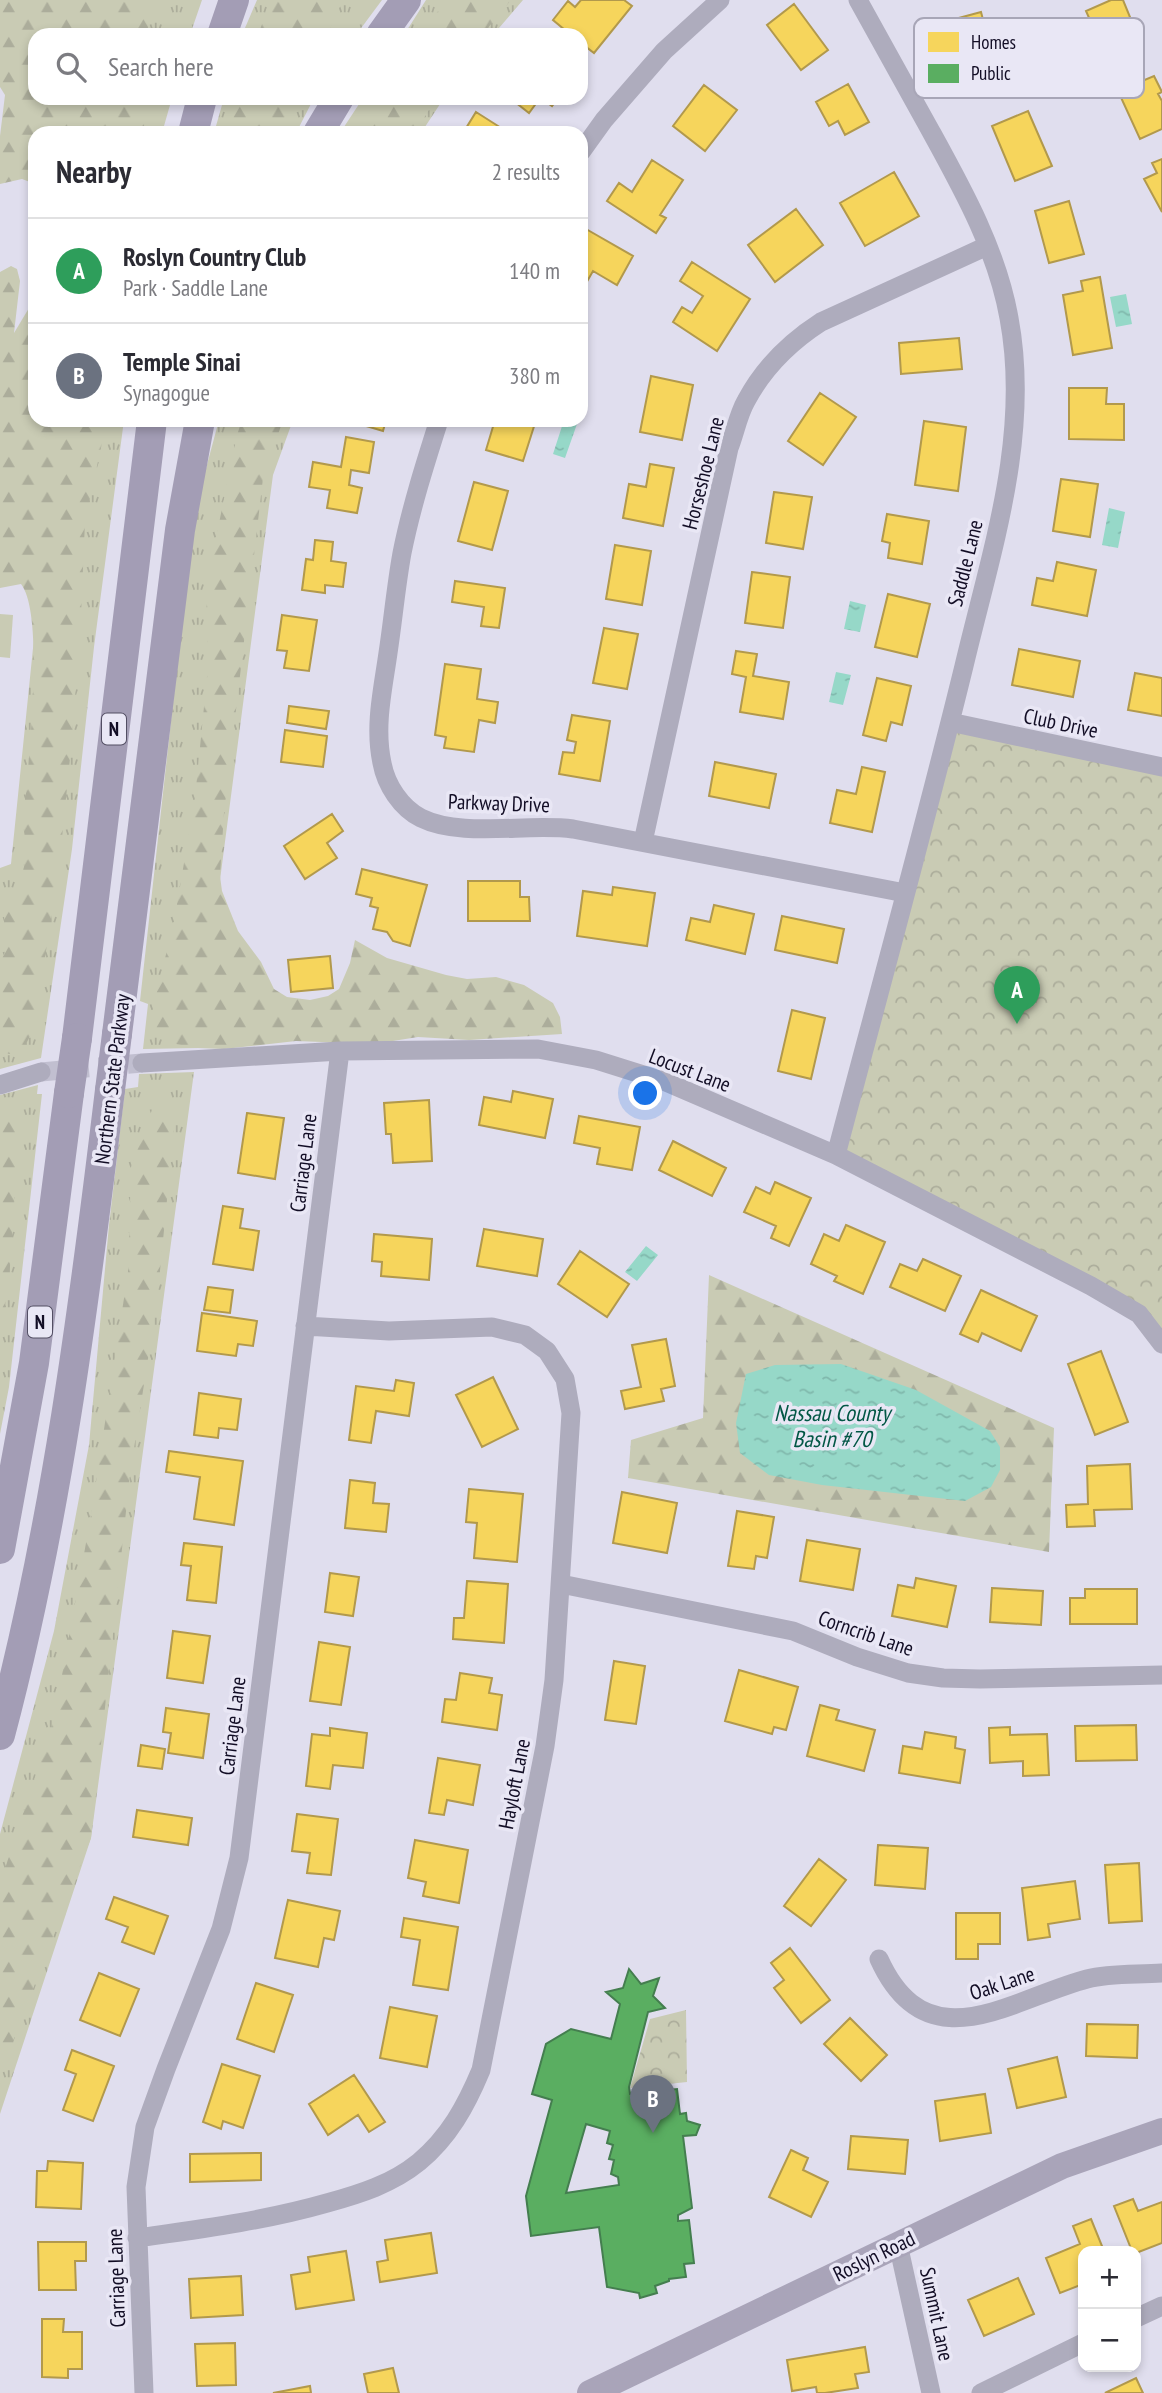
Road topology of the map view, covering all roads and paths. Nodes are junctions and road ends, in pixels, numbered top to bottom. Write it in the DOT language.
graph roads {
  1 [pos="234,0"];
  2 [pos="406,0"];
  3 [pos="720,0"];
  4 [pos="858,0"];
  5 [pos="224,28"];
  6 [pos="386,28"];
  7 [pos="200,105"];
  8 [pos="335,105"];
  9 [pos="195,126"];
  10 [pos="322,126"];
  11 [pos="588,143"];
  12 [pos="987,246"];
  13 [pos="151,427"];
  14 [pos="199,427"];
  15 [pos="437,427"];
  16 [pos="950,722"];
  17 [pos="1162,767"];
  18 [pos="643,842"];
  19 [pos="905,893"];
  20 [pos="340,1051"];
  21 [pos="142,1063"];
  22 [pos="41,1072"];
  23 [pos="0,1086"];
  24 [pos="836,1155"];
  25 [pos="305,1326"];
  26 [pos="1162,1344"];
  27 [pos="0,1549"];
  28 [pos="561,1584"];
  29 [pos="1162,1675"];
  30 [pos="0,1735"];
  31 [pos="880,1959"];
  32 [pos="1162,1973"];
  33 [pos="1162,2131"];
  34 [pos="137,2238"];
  35 [pos="898,2244"];
  36 [pos="1162,2306"];
  37 [pos="1141,2316"];
  38 [pos="1078,2345"];
  39 [pos="622,2386"];
  40 [pos="144,2393"];
  41 [pos="590,2393"];
  42 [pos="931,2393"];
  43 [pos="981,2393"];
  1 -- 5 [label="highway"];
  2 -- 6 [label="highway"];
  3 -- 11 [label="street"];
  4 -- 12 [label="street, Saddle Lane"];
  7 -- 9 [label="highway"];
  8 -- 10 [label="highway"];
  12 -- 16 [label="street, Saddle Lane"];
  12 -- 18 [label="street, Horseshoe Lane"];
  13 -- 27 [label="highway, Northern State Parkway / N, bridge"];
  14 -- 30 [label="highway, Northern State Parkway / N, bridge"];
  15 -- 18 [label="street, Parkway Drive"];
  16 -- 17 [label="street, Club Drive"];
  16 -- 19 [label="street, Saddle Lane"];
  18 -- 19 [label="street, Parkway Drive"];
  19 -- 24 [label="street, Saddle Lane"];
  20 -- 21 [label="street, Locust Lane"];
  20 -- 24 [label="street, Locust Lane"];
  20 -- 25 [label="street, Carriage Lane"];
  22 -- 23 [label="street"];
  24 -- 26 [label="street, Locust Lane"];
  25 -- 28 [label="street, Hayloft Lane"];
  25 -- 34 [label="street, Carriage Lane"];
  28 -- 29 [label="street, Corncrib Lane"];
  28 -- 34 [label="street, Hayloft Lane"];
  31 -- 32 [label="street, Oak Lane"];
  33 -- 35 [label="main road, Roslyn Road"];
  34 -- 40 [label="street, Carriage Lane"];
  35 -- 39 [label="main road, Roslyn Road"];
  35 -- 42 [label="street, Summit Lane"];
  36 -- 37 [label="street"];
  38 -- 43 [label="street"];
  39 -- 41 [label="main road, Roslyn Road"];
}
